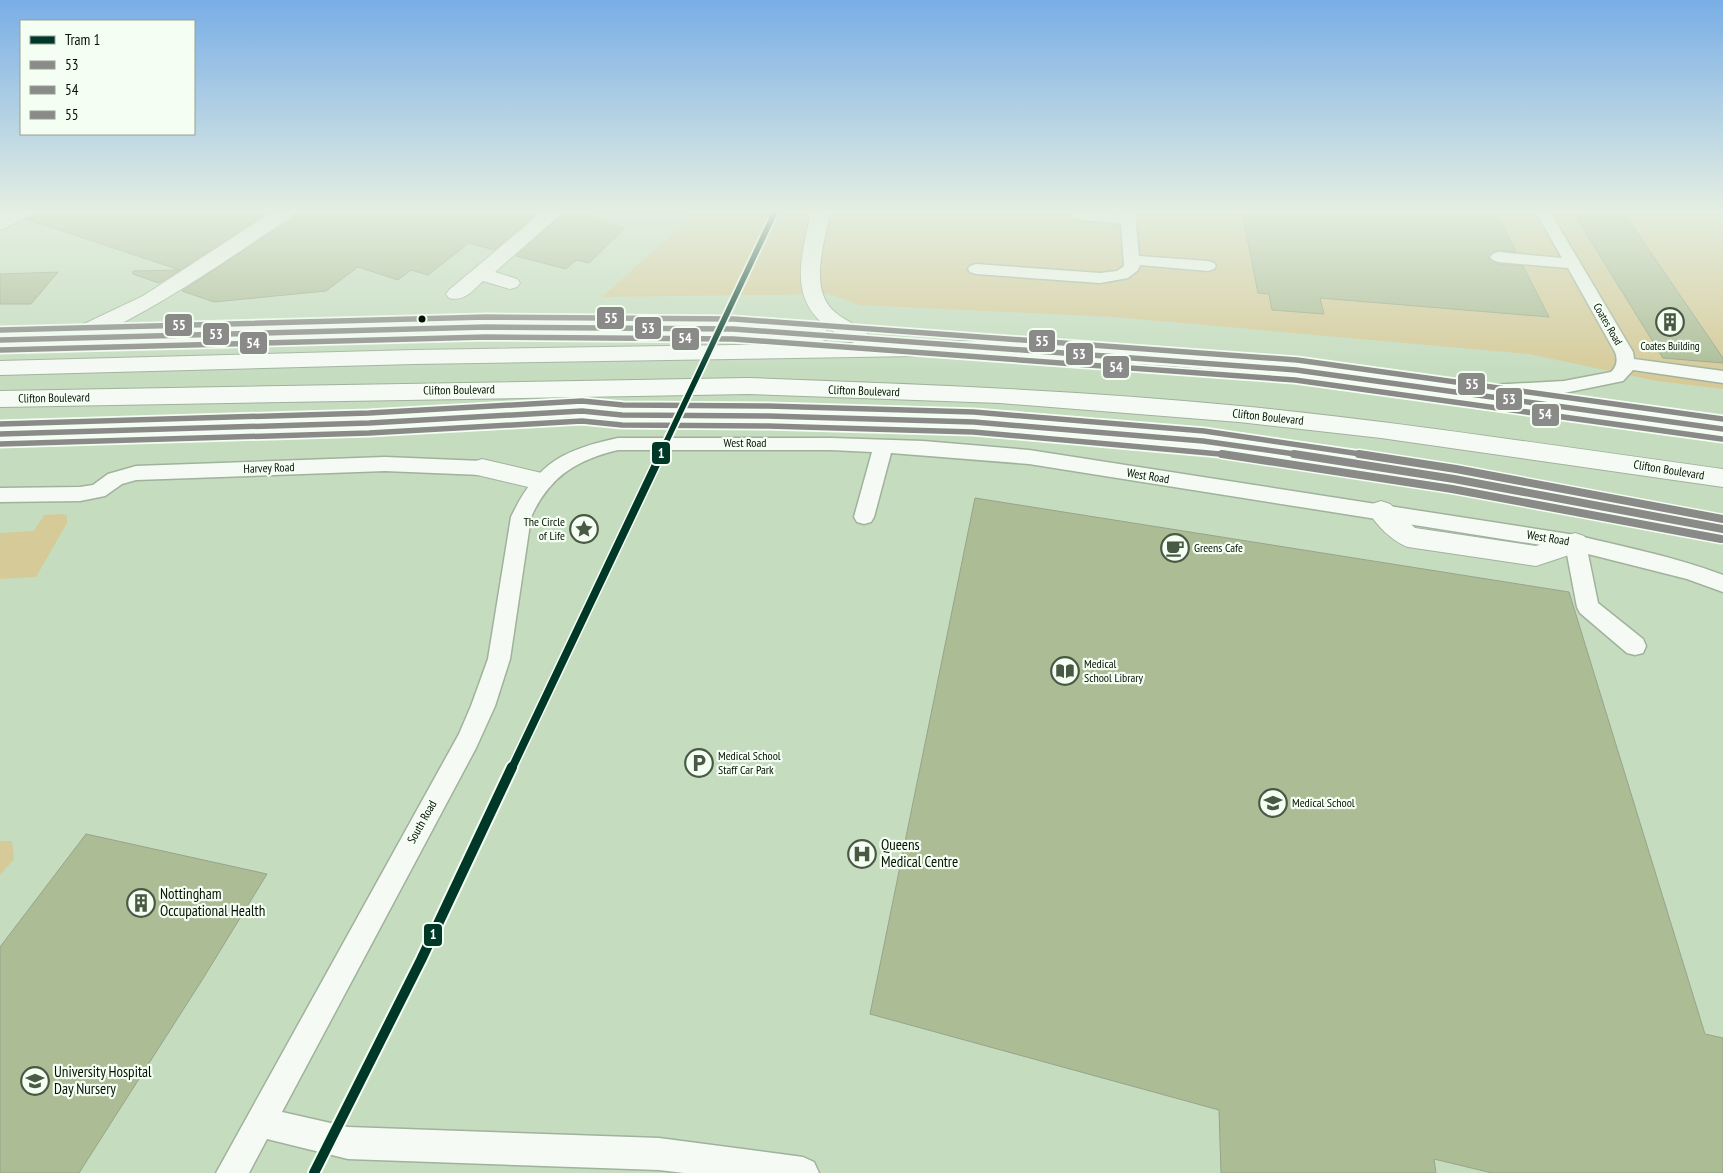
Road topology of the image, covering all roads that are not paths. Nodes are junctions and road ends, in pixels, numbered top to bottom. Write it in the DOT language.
graph roads {
  1 [pos="202,267"];
  2 [pos="489,267"];
  3 [pos="810,267"];
  4 [pos="1132,267"];
  5 [pos="1576,267"];
  6 [pos="976,269"];
  7 [pos="480,274"];
  8 [pos="510,283"];
  9 [pos="456,294"];
  10 [pos="66,338"];
  11 [pos="860,338"];
  12 [pos="0,340"];
  13 [pos="979,348"];
  14 [pos="1625,363"];
  15 [pos="0,368"];
  16 [pos="1723,377"];
  17 [pos="823,389"];
  18 [pos="1460,393"];
  19 [pos="0,399"];
  20 [pos="582,411"];
  21 [pos="1723,429"];
  22 [pos="0,434"];
  23 [pos="883,446"];
  24 [pos="567,461"];
  25 [pos="482,468"];
  26 [pos="1718,478"];
  27 [pos="541,481"];
  28 [pos="0,495"];
  29 [pos="1381,511"];
  30 [pos="864,516"];
  31 [pos="1723,529"];
  32 [pos="1575,543"];
  33 [pos="1723,584"];
  34 [pos="1635,646"];
  35 [pos="260,1122"];
  36 [pos="232,1173"];
  37 [pos="803,1173"];
  1 -- 10 [label="main road"];
  2 -- 7 [label="main road"];
  3 -- 11 [label="main road"];
  4 -- 6 [label="lane"];
  5 -- 14 [label="lane, Coates Road"];
  7 -- 8 [label="main road"];
  7 -- 9 [label="main road"];
  10 -- 11 [label="main road"];
  10 -- 12 [label="main road"];
  11 -- 13 [label="main road"];
  13 -- 15 [label="main road"];
  13 -- 18 [label="main road"];
  14 -- 16 [label="lane"];
  14 -- 18 [label="lane, Coates Road"];
  17 -- 19 [label="main road, Clifton Boulevard"];
  17 -- 20 [label="main road"];
  17 -- 26 [label="main road, Clifton Boulevard"];
  18 -- 21 [label="main road"];
  20 -- 22 [label="main road"];
  20 -- 31 [label="main road"];
  23 -- 24 [label="lane, West Road"];
  23 -- 29 [label="lane, West Road"];
  23 -- 30 [label="lane"];
  24 -- 27 [label="lane, South Road"];
  25 -- 27 [label="main road, Harvey Road"];
  25 -- 28 [label="lane, Harvey Road"];
  27 -- 35 [label="lane, South Road"];
  29 -- 32 [label="main road"];
  32 -- 33 [label="lane, West Road"];
  32 -- 34 [label="lane"];
  35 -- 36 [label="lane, South Road"];
  35 -- 37 [label="lane"];
}
